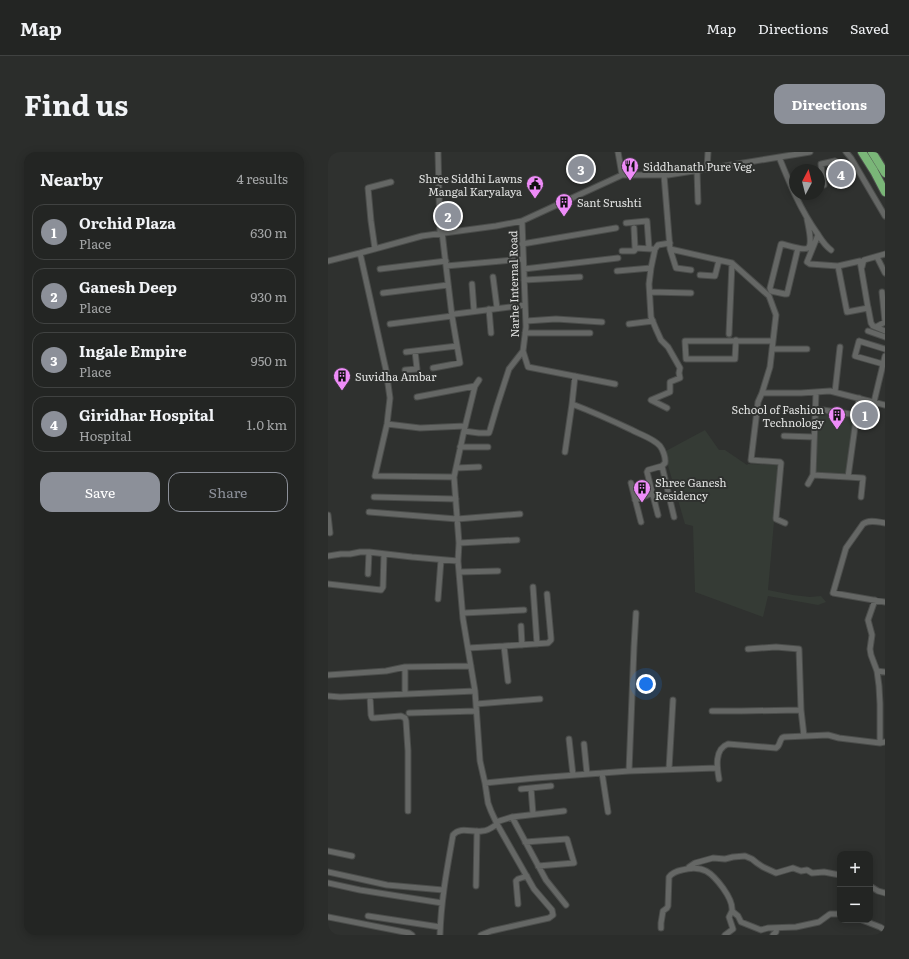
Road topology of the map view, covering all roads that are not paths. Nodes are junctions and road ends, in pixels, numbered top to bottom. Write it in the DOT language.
graph roads {
  1 [pos="438,152"];
  2 [pos="618,152"];
  3 [pos="708,152"];
  4 [pos="810,152"];
  5 [pos="846,152"];
  6 [pos="862,152"];
  7 [pos="872,152"];
  8 [pos="779,157"];
  9 [pos="821,164"];
  10 [pos="707,169"];
  11 [pos="696,170"];
  12 [pos="885,173"];
  13 [pos="622,175"];
  14 [pos="664,175"];
  15 [pos="789,181"];
  16 [pos="391,182"];
  17 [pos="839,183"];
  18 [pos="885,192"];
  19 [pos="798,200"];
  20 [pos="698,202"];
  21 [pos="885,216"];
  22 [pos="807,219"];
  23 [pos="522,221"];
  24 [pos="626,223"];
  25 [pos="616,228"];
  26 [pos="634,228"];
  27 [pos="441,232"];
  28 [pos="818,235"];
  29 [pos="522,244"];
  30 [pos="670,246"];
  31 [pos="635,248"];
  32 [pos="649,248"];
  33 [pos="798,248"];
  34 [pos="375,249"];
  35 [pos="655,249"];
  36 [pos="831,250"];
  37 [pos="622,251"];
  38 [pos="360,253"];
  39 [pos="885,254"];
  40 [pos="877,257"];
  41 [pos="618,258"];
  42 [pos="523,259"];
  43 [pos="718,260"];
  44 [pos="328,261"];
  45 [pos="446,263"];
  46 [pos="732,263"];
  47 [pos="838,266"];
  48 [pos="651,268"];
  49 [pos="380,269"];
  50 [pos="524,269"];
  51 [pos="617,270"];
  52 [pos="691,270"];
  53 [pos="885,273"];
  54 [pos="700,275"];
  55 [pos="493,277"];
  56 [pos="580,277"];
  57 [pos="524,280"];
  58 [pos="472,284"];
  59 [pos="448,285"];
  60 [pos="650,292"];
  61 [pos="882,292"];
  62 [pos="383,294"];
  63 [pos="691,294"];
  64 [pos="525,305"];
  65 [pos="497,308"];
  66 [pos="868,308"];
  67 [pos="489,310"];
  68 [pos="474,311"];
  69 [pos="453,315"];
  70 [pos="526,321"];
  71 [pos="653,321"];
  72 [pos="602,322"];
  73 [pos="390,324"];
  74 [pos="629,324"];
  75 [pos="876,327"];
  76 [pos="868,331"];
  77 [pos="885,331"];
  78 [pos="525,332"];
  79 [pos="491,333"];
  80 [pos="590,333"];
  81 [pos="729,334"];
  82 [pos="885,336"];
  83 [pos="736,340"];
  84 [pos="773,341"];
  85 [pos="457,346"];
  86 [pos="840,347"];
  87 [pos="772,349"];
  88 [pos="807,349"];
  89 [pos="885,349"];
  90 [pos="415,351"];
  91 [pos="523,351"];
  92 [pos="406,352"];
  93 [pos="885,356"];
  94 [pos="883,364"];
  95 [pos="433,368"];
  96 [pos="405,370"];
  97 [pos="575,376"];
  98 [pos="479,380"];
  99 [pos="615,384"];
  100 [pos="475,386"];
  101 [pos="816,392"];
  102 [pos="835,392"];
  103 [pos="762,393"];
  104 [pos="417,397"];
  105 [pos="859,398"];
  106 [pos="874,402"];
  107 [pos="572,404"];
  108 [pos="885,405"];
  109 [pos="667,408"];
  110 [pos="816,409"];
  111 [pos="857,414"];
  112 [pos="387,424"];
  113 [pos="464,429"];
  114 [pos="784,436"];
  115 [pos="814,437"];
  116 [pos="488,446"];
  117 [pos="460,447"];
  118 [pos="565,452"];
  119 [pos="662,466"];
  120 [pos="479,467"];
  121 [pos="456,468"];
  122 [pos="813,474"];
  123 [pos="454,477"];
  124 [pos="848,477"];
  125 [pos="630,483"];
  126 [pos="808,484"];
  127 [pos="653,493"];
  128 [pos="374,496"];
  129 [pos="862,497"];
  130 [pos="456,499"];
  131 [pos="635,500"];
  132 [pos="369,512"];
  133 [pos="520,514"];
  134 [pos="328,515"];
  135 [pos="658,515"];
  136 [pos="674,517"];
  137 [pos="457,519"];
  138 [pos="640,522"];
  139 [pos="785,523"];
  140 [pos="885,523"];
  141 [pos="330,533"];
  142 [pos="517,540"];
  143 [pos="459,543"];
  144 [pos="369,552"];
  145 [pos="384,554"];
  146 [pos="328,556"];
  147 [pos="441,560"];
  148 [pos="458,561"];
  149 [pos="498,571"];
  150 [pos="459,572"];
  151 [pos="368,574"];
  152 [pos="328,584"];
  153 [pos="533,587"];
  154 [pos="547,594"];
  155 [pos="438,599"];
  156 [pos="876,600"];
  157 [pos="885,602"];
  158 [pos="524,610"];
  159 [pos="636,613"];
  160 [pos="463,614"];
  161 [pos="521,626"];
  162 [pos="537,644"];
  163 [pos="522,645"];
  164 [pos="504,646"];
  165 [pos="468,648"];
  166 [pos="748,648"];
  167 [pos="471,666"];
  168 [pos="405,667"];
  169 [pos="877,672"];
  170 [pos="885,672"];
  171 [pos="328,675"];
  172 [pos="508,681"];
  173 [pos="475,691"];
  174 [pos="405,694"];
  175 [pos="328,696"];
  176 [pos="370,696"];
  177 [pos="540,698"];
  178 [pos="673,700"];
  179 [pos="476,704"];
  180 [pos="712,710"];
  181 [pos="801,710"];
  182 [pos="476,711"];
  183 [pos="409,713"];
  184 [pos="804,736"];
  185 [pos="569,739"];
  186 [pos="882,742"];
  187 [pos="584,744"];
  188 [pos="717,768"];
  189 [pos="669,769"];
  190 [pos="629,771"];
  191 [pos="602,773"];
  192 [pos="587,774"];
  193 [pos="573,775"];
  194 [pos="719,779"];
  195 [pos="485,783"];
  196 [pos="551,786"];
  197 [pos="531,788"];
  198 [pos="521,789"];
  199 [pos="408,811"];
  200 [pos="564,811"];
  201 [pos="608,812"];
  202 [pos="533,814"];
  203 [pos="512,817"];
  204 [pos="497,823"];
  205 [pos="477,831"];
  206 [pos="525,842"];
  207 [pos="328,851"];
  208 [pos="352,856"];
  209 [pos="538,866"];
  210 [pos="687,869"];
  211 [pos="328,872"];
  212 [pos="837,875"];
  213 [pos="527,876"];
  214 [pos="328,883"];
  215 [pos="476,886"];
  216 [pos="872,887"];
  217 [pos="443,890"];
  218 [pos="885,893"];
  219 [pos="442,903"];
  220 [pos="518,904"];
  221 [pos="566,905"];
  222 [pos="732,911"];
  223 [pos="837,914"];
  224 [pos="368,916"];
  225 [pos="328,917"];
  226 [pos="868,923"];
  227 [pos="440,927"];
  228 [pos="662,928"];
  229 [pos="777,928"];
  230 [pos="885,930"];
  231 [pos="412,935"];
  232 [pos="440,935"];
  233 [pos="481,935"];
  234 [pos="725,935"];
  235 [pos="773,935"];
  1 -- 27 [label="street"];
  2 -- 13 [label="street"];
  3 -- 10 [label="street"];
  4 -- 8 [label="street"];
  5 -- 21 [label="street"];
  6 -- 18 [label="highway"];
  7 -- 12 [label="highway"];
  8 -- 10 [label="street"];
  8 -- 15 [label="street"];
  9 -- 17 [label="street"];
  10 -- 11 [label="street"];
  11 -- 14 [label="street"];
  11 -- 20 [label="street"];
  13 -- 14 [label="street"];
  13 -- 23 [label="street"];
  14 -- 30 [label="street"];
  16 -- 34 [label="street"];
  19 -- 22 [label="street"];
  22 -- 28 [label="street"];
  22 -- 33 [label="street"];
  23 -- 27 [label="street"];
  23 -- 29 [label="street, Narhe Internal Road"];
  24 -- 32 [label="street"];
  25 -- 29 [label="street"];
  26 -- 31 [label="street"];
  27 -- 34 [label="street"];
  27 -- 45 [label="street"];
  28 -- 36 [label="street"];
  28 -- 47 [label="street"];
  29 -- 42 [label="street, Narhe Internal Road"];
  30 -- 35 [label="street"];
  30 -- 43 [label="street"];
  30 -- 52 [label="street"];
  31 -- 32 [label="street"];
  31 -- 37 [label="street"];
  32 -- 35 [label="street"];
  33 -- 33 [label="street"];
  34 -- 38 [label="street"];
  35 -- 48 [label="street"];
  38 -- 44 [label="street"];
  38 -- 112 [label="street"];
  39 -- 40 [label="street"];
  40 -- 53 [label="street"];
  40 -- 66 [label="street"];
  41 -- 50 [label="street"];
  42 -- 45 [label="street"];
  42 -- 50 [label="street, Narhe Internal Road"];
  43 -- 46 [label="street"];
  43 -- 54 [label="street"];
  45 -- 49 [label="street"];
  45 -- 59 [label="street"];
  46 -- 81 [label="street"];
  46 -- 84 [label="street"];
  47 -- 66 [label="street"];
  47 -- 66 [label="street"];
  48 -- 51 [label="street"];
  48 -- 60 [label="street"];
  50 -- 57 [label="street, Narhe Internal Road"];
  55 -- 65 [label="street"];
  56 -- 57 [label="street"];
  57 -- 64 [label="street, Narhe Internal Road"];
  58 -- 68 [label="street"];
  59 -- 62 [label="street"];
  59 -- 69 [label="street"];
  60 -- 63 [label="street"];
  60 -- 71 [label="street"];
  61 -- 75 [label="street"];
  64 -- 65 [label="street"];
  64 -- 70 [label="street, Narhe Internal Road"];
  65 -- 67 [label="street"];
  66 -- 75 [label="street"];
  67 -- 68 [label="street"];
  67 -- 79 [label="street"];
  68 -- 69 [label="street"];
  69 -- 73 [label="street"];
  69 -- 85 [label="street"];
  70 -- 72 [label="street"];
  70 -- 78 [label="street, Narhe Internal Road"];
  71 -- 74 [label="street"];
  71 -- 109 [label="street"];
  75 -- 77 [label="street"];
  76 -- 82 [label="street"];
  78 -- 80 [label="street"];
  78 -- 91 [label="street, Narhe Internal Road"];
  83 -- 83 [label="street"];
  83 -- 84 [label="street"];
  84 -- 87 [label="street"];
  85 -- 90 [label="street"];
  85 -- 95 [label="street"];
  86 -- 102 [label="street"];
  87 -- 88 [label="street"];
  87 -- 103 [label="street"];
  89 -- 94 [label="street"];
  90 -- 92 [label="street"];
  90 -- 96 [label="street"];
  91 -- 97 [label="street"];
  91 -- 113 [label="street, Narhe Internal Road"];
  93 -- 94 [label="street"];
  94 -- 106 [label="street"];
  97 -- 99 [label="street"];
  97 -- 107 [label="street"];
  98 -- 100 [label="street"];
  100 -- 104 [label="street"];
  100 -- 113 [label="street"];
  101 -- 102 [label="street"];
  101 -- 103 [label="street"];
  101 -- 110 [label="street"];
  102 -- 105 [label="street"];
  103 -- 139 [label="street"];
  105 -- 106 [label="street"];
  105 -- 111 [label="street"];
  106 -- 108 [label="street"];
  107 -- 118 [label="street"];
  107 -- 119 [label="street"];
  110 -- 111 [label="street"];
  110 -- 115 [label="street"];
  111 -- 124 [label="street"];
  112 -- 113 [label="street"];
  112 -- 123 [label="street"];
  113 -- 117 [label="street"];
  114 -- 115 [label="street"];
  115 -- 122 [label="street"];
  116 -- 117 [label="street"];
  117 -- 121 [label="street"];
  119 -- 127 [label="street"];
  119 -- 136 [label="street"];
  120 -- 121 [label="street"];
  121 -- 123 [label="street"];
  122 -- 124 [label="street"];
  122 -- 126 [label="street"];
  123 -- 130 [label="street"];
  124 -- 129 [label="street"];
  125 -- 131 [label="street"];
  127 -- 131 [label="street"];
  127 -- 135 [label="street"];
  128 -- 130 [label="street"];
  130 -- 137 [label="street"];
  131 -- 138 [label="street"];
  132 -- 137 [label="street"];
  133 -- 137 [label="street"];
  134 -- 141 [label="street"];
  137 -- 143 [label="street"];
  140 -- 156 [label="street"];
  142 -- 143 [label="street"];
  143 -- 148 [label="street"];
  144 -- 145 [label="street"];
  144 -- 146 [label="street"];
  144 -- 151 [label="street"];
  145 -- 147 [label="street"];
  145 -- 152 [label="street"];
  147 -- 148 [label="street"];
  147 -- 155 [label="street"];
  148 -- 150 [label="street"];
  149 -- 150 [label="street"];
  150 -- 160 [label="street"];
  153 -- 162 [label="street"];
  154 -- 162 [label="street"];
  156 -- 157 [label="street"];
  156 -- 169 [label="street"];
  158 -- 160 [label="street"];
  159 -- 190 [label="street"];
  160 -- 165 [label="street"];
  161 -- 163 [label="street"];
  162 -- 163 [label="street"];
  163 -- 164 [label="street"];
  164 -- 165 [label="street"];
  164 -- 172 [label="street"];
  165 -- 167 [label="street"];
  166 -- 181 [label="street"];
  167 -- 168 [label="street"];
  167 -- 173 [label="street"];
  168 -- 171 [label="street"];
  168 -- 174 [label="street"];
  169 -- 170 [label="street"];
  169 -- 186 [label="street"];
  173 -- 174 [label="street"];
  173 -- 179 [label="street"];
  174 -- 176 [label="street"];
  175 -- 176 [label="street"];
  176 -- 199 [label="street"];
  177 -- 179 [label="street"];
  178 -- 189 [label="street"];
  179 -- 182 [label="street"];
  180 -- 181 [label="street"];
  181 -- 184 [label="street"];
  182 -- 183 [label="street"];
  182 -- 195 [label="street"];
  184 -- 186 [label="street"];
  184 -- 188 [label="street"];
  185 -- 193 [label="street"];
  187 -- 192 [label="street"];
  188 -- 189 [label="street"];
  188 -- 194 [label="street"];
  189 -- 190 [label="street"];
  190 -- 191 [label="street"];
  191 -- 192 [label="street"];
  191 -- 201 [label="street"];
  192 -- 193 [label="street"];
  193 -- 195 [label="street"];
  195 -- 204 [label="street"];
  196 -- 197 [label="street"];
  197 -- 198 [label="street"];
  197 -- 202 [label="street"];
  200 -- 202 [label="street"];
  202 -- 203 [label="street"];
  203 -- 204 [label="street"];
  203 -- 206 [label="street"];
  204 -- 205 [label="street"];
  204 -- 213 [label="street"];
  205 -- 215 [label="street"];
  205 -- 217 [label="street"];
  206 -- 209 [label="street"];
  206 -- 209 [label="street"];
  207 -- 208 [label="street"];
  209 -- 221 [label="street"];
  210 -- 212 [label="street"];
  210 -- 222 [label="street"];
  210 -- 228 [label="street"];
  211 -- 217 [label="street"];
  213 -- 220 [label="street"];
  213 -- 233 [label="street"];
  214 -- 219 [label="street"];
  216 -- 218 [label="street"];
  217 -- 219 [label="street"];
  219 -- 227 [label="street"];
  222 -- 229 [label="street"];
  222 -- 234 [label="street"];
  223 -- 229 [label="street"];
  224 -- 227 [label="street"];
  225 -- 231 [label="street"];
  226 -- 230 [label="street"];
  227 -- 232 [label="street"];
  229 -- 235 [label="street"];
}
